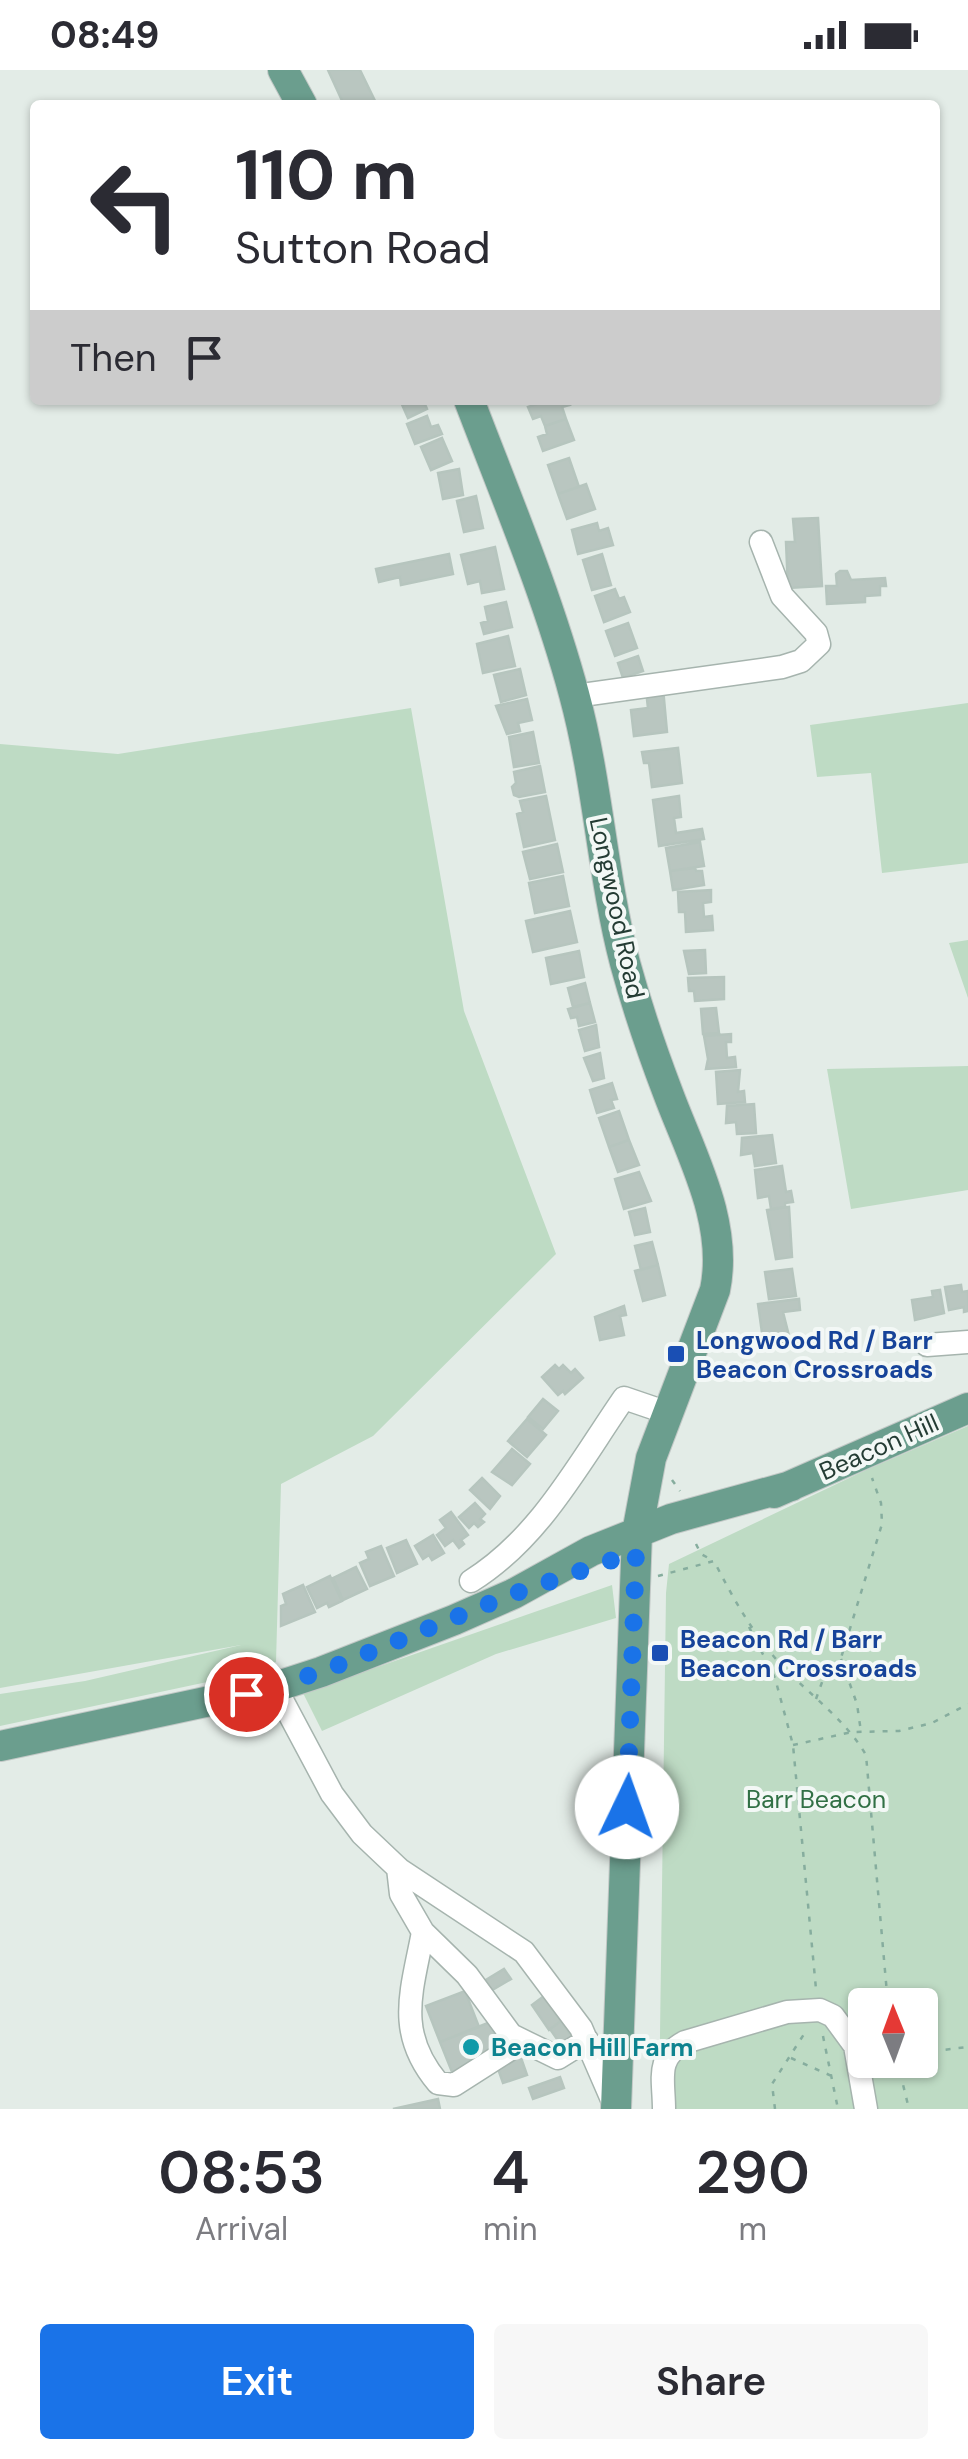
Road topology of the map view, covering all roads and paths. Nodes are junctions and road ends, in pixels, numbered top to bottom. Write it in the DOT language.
graph roads {
  1 [pos="283,70"];
  2 [pos="299,100"];
  3 [pos="471,405"];
  4 [pos="761,542"];
  5 [pos="575,696"];
  6 [pos="968,1342"];
  7 [pos="927,1345"];
  8 [pos="968,1408"];
  9 [pos="668,1413"];
  10 [pos="862,1453"];
  11 [pos="672,1480"];
  12 [pos="682,1502"];
  13 [pos="645,1539"];
  14 [pos="696,1544"];
  15 [pos="714,1561"];
  16 [pos="658,1576"];
  17 [pos="471,1581"];
  18 [pos="746,1621"];
  19 [pos="841,1658"];
  20 [pos="276,1687"];
  21 [pos="816,1700"];
  22 [pos="968,1704"];
  23 [pos="852,1732"];
  24 [pos="861,1732"];
  25 [pos="793,1744"];
  26 [pos="0,1746"];
  27 [pos="398,1868"];
  28 [pos="423,1932"];
  29 [pos="886,1988"];
  30 [pos="848,2007"];
  31 [pos="820,2010"];
  32 [pos="587,2040"];
  33 [pos="524,2041"];
  34 [pos="968,2046"];
  35 [pos="938,2050"];
  36 [pos="789,2057"];
  37 [pos="834,2077"];
  38 [pos="902,2078"];
  39 [pos="616,2108"];
  40 [pos="664,2109"];
  41 [pos="775,2109"];
  42 [pos="838,2109"];
  43 [pos="866,2109"];
  44 [pos="909,2109"];
  1 -- 2 [label="main road"];
  3 -- 5 [label="main road, Longwood Road"];
  4 -- 5 [label="street"];
  5 -- 9 [label="main road, Longwood Road"];
  6 -- 7 [label="street"];
  8 -- 10 [label="main road, Beacon Hill"];
  9 -- 13 [label="main road, Longwood Road"];
  9 -- 17 [label="street"];
  10 -- 13 [label="main road, Beacon Hill"];
  10 -- 19 [label="path"];
  11 -- 12 [label="path"];
  13 -- 20 [label="main road, Beacon Hill"];
  13 -- 39 [label="main road, Longwood Road"];
  14 -- 15 [label="path"];
  15 -- 16 [label="path"];
  15 -- 18 [label="path"];
  18 -- 21 [label="path"];
  18 -- 25 [label="path"];
  19 -- 21 [label="path"];
  19 -- 24 [label="path"];
  20 -- 26 [label="main road, Beacon Hill"];
  20 -- 27 [label="street"];
  21 -- 23 [label="path"];
  22 -- 24 [label="path"];
  23 -- 24 [label="path"];
  23 -- 25 [label="path"];
  23 -- 29 [label="path"];
  25 -- 31 [label="path"];
  27 -- 28 [label="street"];
  27 -- 32 [label="street"];
  28 -- 33 [label="street"];
  28 -- 33 [label="street"];
  30 -- 31 [label="path"];
  31 -- 36 [label="path"];
  31 -- 37 [label="path"];
  31 -- 40 [label="street"];
  31 -- 43 [label="street"];
  32 -- 33 [label="street"];
  32 -- 39 [label="street"];
  34 -- 35 [label="path"];
  36 -- 37 [label="path"];
  36 -- 41 [label="path"];
  37 -- 42 [label="path"];
  38 -- 44 [label="path"];
}
